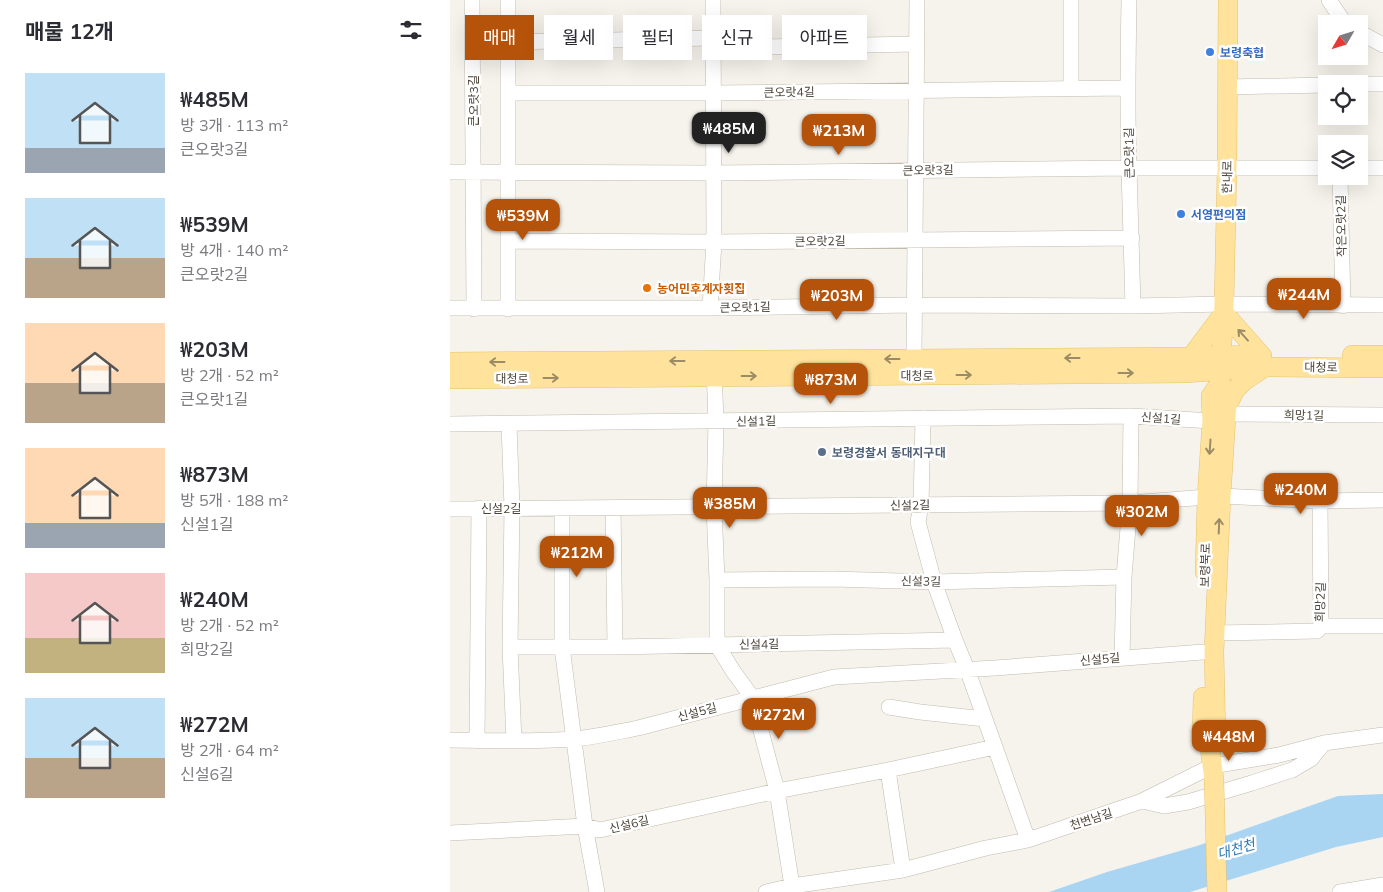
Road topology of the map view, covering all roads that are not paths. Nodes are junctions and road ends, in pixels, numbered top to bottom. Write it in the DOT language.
graph roads {
  1 [pos="472,0"];
  2 [pos="508,0"];
  3 [pos="713,0"];
  4 [pos="917,0"];
  5 [pos="1071,0"];
  6 [pos="1129,0"];
  7 [pos="1228,0"];
  8 [pos="1329,0"];
  9 [pos="508,15"];
  10 [pos="713,15"];
  11 [pos="1339,15"];
  12 [pos="1368,36"];
  13 [pos="534,42"];
  14 [pos="702,43"];
  15 [pos="772,43"];
  16 [pos="916,44"];
  17 [pos="1383,44"];
  18 [pos="508,60"];
  19 [pos="713,60"];
  20 [pos="1368,84"];
  21 [pos="1383,84"];
  22 [pos="1318,85"];
  23 [pos="1228,87"];
  24 [pos="1128,88"];
  25 [pos="1071,89"];
  26 [pos="916,90"];
  27 [pos="508,93"];
  28 [pos="713,93"];
  29 [pos="1129,168"];
  30 [pos="1227,168"];
  31 [pos="1318,168"];
  32 [pos="1368,168"];
  33 [pos="1383,168"];
  34 [pos="915,170"];
  35 [pos="450,172"];
  36 [pos="473,172"];
  37 [pos="508,172"];
  38 [pos="714,173"];
  39 [pos="1340,185"];
  40 [pos="1132,238"];
  41 [pos="915,240"];
  42 [pos="508,241"];
  43 [pos="714,242"];
  44 [pos="914,305"];
  45 [pos="1383,305"];
  46 [pos="1133,306"];
  47 [pos="1343,306"];
  48 [pos="450,308"];
  49 [pos="710,308"];
  50 [pos="474,309"];
  51 [pos="508,309"];
  52 [pos="1224,309"];
  53 [pos="1383,355"];
  54 [pos="914,359"];
  55 [pos="1264,361"];
  56 [pos="450,362"];
  57 [pos="1188,365"];
  58 [pos="1383,368"];
  59 [pos="714,369"];
  60 [pos="1220,369"];
  61 [pos="450,379"];
  62 [pos="1219,413"];
  63 [pos="1383,415"];
  64 [pos="1131,416"];
  65 [pos="923,418"];
  66 [pos="716,422"];
  67 [pos="450,424"];
  68 [pos="509,424"];
  69 [pos="1214,496"];
  70 [pos="1320,500"];
  71 [pos="1383,500"];
  72 [pos="1130,503"];
  73 [pos="921,505"];
  74 [pos="714,507"];
  75 [pos="479,508"];
  76 [pos="512,508"];
  77 [pos="613,508"];
  78 [pos="450,509"];
  79 [pos="562,509"];
  80 [pos="1124,577"];
  81 [pos="717,580"];
  82 [pos="934,582"];
  83 [pos="1321,626"];
  84 [pos="1383,626"];
  85 [pos="1215,633"];
  86 [pos="955,640"];
  87 [pos="717,645"];
  88 [pos="510,647"];
  89 [pos="562,647"];
  90 [pos="615,647"];
  91 [pos="1203,652"];
  92 [pos="1122,657"];
  93 [pos="967,669"];
  94 [pos="752,697"];
  95 [pos="889,707"];
  96 [pos="985,718"];
  97 [pos="1383,736"];
  98 [pos="574,739"];
  99 [pos="450,740"];
  100 [pos="477,741"];
  101 [pos="514,741"];
  102 [pos="1324,744"];
  103 [pos="995,747"];
  104 [pos="1212,764"];
  105 [pos="888,770"];
  106 [pos="777,791"];
  107 [pos="1142,802"];
  108 [pos="585,826"];
  109 [pos="450,833"];
  110 [pos="1028,840"];
  111 [pos="903,870"];
  112 [pos="1383,885"];
  113 [pos="792,886"];
  114 [pos="597,892"];
  115 [pos="766,892"];
  116 [pos="1217,892"];
  117 [pos="1340,892"];
  1 -- 36 [label="street, 큰오랏3길"];
  2 -- 9 [label="street"];
  3 -- 10 [label="street"];
  4 -- 16 [label="street"];
  5 -- 25 [label="street"];
  6 -- 24 [label="street, 큰오랏1길"];
  7 -- 23 [label="main road, 한내로"];
  8 -- 11 [label="street"];
  12 -- 17 [label="street"];
  13 -- 14 [label="street"];
  15 -- 16 [label="street"];
  16 -- 26 [label="street"];
  18 -- 27 [label="street"];
  19 -- 28 [label="street"];
  20 -- 21 [label="street"];
  22 -- 23 [label="street"];
  23 -- 30 [label="main road, 한내로"];
  24 -- 25 [label="street, 큰오랏4길"];
  24 -- 29 [label="street, 큰오랏1길"];
  25 -- 26 [label="street, 큰오랏4길"];
  26 -- 28 [label="street, 큰오랏4길"];
  26 -- 34 [label="street"];
  27 -- 28 [label="street, 큰오랏4길"];
  27 -- 37 [label="street"];
  28 -- 38 [label="street"];
  29 -- 30 [label="street, 큰오랏3길"];
  29 -- 34 [label="street, 큰오랏3길"];
  29 -- 40 [label="street, 큰오랏1길"];
  30 -- 31 [label="street"];
  30 -- 52 [label="main road, 한내로"];
  32 -- 33 [label="street"];
  34 -- 38 [label="street, 큰오랏3길"];
  34 -- 41 [label="street"];
  35 -- 36 [label="street, 큰오랏3길"];
  36 -- 37 [label="street, 큰오랏3길"];
  36 -- 50 [label="street"];
  37 -- 38 [label="street, 큰오랏3길"];
  37 -- 42 [label="street"];
  38 -- 43 [label="street"];
  39 -- 47 [label="street, 작은오랏2길"];
  40 -- 41 [label="street, 큰오랏2길"];
  40 -- 46 [label="street, 큰오랏1길"];
  41 -- 43 [label="street, 큰오랏2길"];
  41 -- 44 [label="street"];
  42 -- 43 [label="street, 큰오랏2길"];
  42 -- 51 [label="street"];
  43 -- 49 [label="street"];
  44 -- 46 [label="street, 큰오랏1길"];
  44 -- 49 [label="street, 큰오랏1길"];
  44 -- 54 [label="street"];
  45 -- 47 [label="street, 큰오랏1길"];
  46 -- 52 [label="street, 큰오랏1길"];
  47 -- 52 [label="street, 큰오랏1길"];
  48 -- 50 [label="street, 큰오랏1길"];
  49 -- 51 [label="street, 큰오랏1길"];
  50 -- 51 [label="street, 큰오랏1길"];
  55 -- 52 [label="main road, one-way"];
  52 -- 57 [label="main road"];
  52 -- 60 [label="main road, 한내로"];
  53 -- 55 [label="main road, 대청로"];
  57 -- 54 [label="main road, 대청로, one-way"];
  54 -- 59 [label="main road, 대청로, one-way"];
  55 -- 58 [label="main road, 대청로"];
  55 -- 60 [label="main road, 대청로"];
  55 -- 62 [label="main road"];
  59 -- 56 [label="main road, 대청로, one-way"];
  59 -- 57 [label="main road, 대청로, one-way"];
  57 -- 60 [label="main road, 대청로"];
  57 -- 62 [label="main road"];
  61 -- 59 [label="main road, 대청로, one-way"];
  59 -- 66 [label="street"];
  60 -- 62 [label="main road, 보령북로"];
  62 -- 63 [label="street, 희망1길"];
  62 -- 64 [label="street, 신설1길"];
  62 -- 69 [label="main road, 보령북로"];
  64 -- 65 [label="street, 신설1길"];
  64 -- 72 [label="street"];
  65 -- 66 [label="street, 신설1길"];
  65 -- 73 [label="street"];
  66 -- 68 [label="street, 신설1길"];
  66 -- 74 [label="street"];
  67 -- 68 [label="street, 신설1길"];
  68 -- 76 [label="street"];
  69 -- 70 [label="street"];
  69 -- 72 [label="street, 신설2길"];
  85 -- 69 [label="main road, 보령북로, one-way"];
  69 -- 91 [label="main road, 보령북로"];
  70 -- 71 [label="street"];
  70 -- 83 [label="street, 희망2길"];
  72 -- 73 [label="street, 신설2길"];
  72 -- 80 [label="street"];
  73 -- 74 [label="street, 신설2길"];
  73 -- 82 [label="street"];
  74 -- 77 [label="street, 신설2길"];
  74 -- 81 [label="street"];
  75 -- 76 [label="street, 신설2길"];
  75 -- 78 [label="street, 신설2길"];
  75 -- 100 [label="street"];
  76 -- 79 [label="street, 신설2길"];
  76 -- 88 [label="street"];
  77 -- 79 [label="street, 신설2길"];
  77 -- 90 [label="street"];
  79 -- 89 [label="street"];
  80 -- 82 [label="street, 신설3길"];
  80 -- 92 [label="street"];
  81 -- 82 [label="street, 신설3길"];
  81 -- 87 [label="street"];
  82 -- 86 [label="street"];
  83 -- 84 [label="street"];
  83 -- 85 [label="street, 희망2길"];
  85 -- 104 [label="main road, 보령북로"];
  86 -- 87 [label="street, 신설4길"];
  86 -- 93 [label="street"];
  87 -- 90 [label="street, 신설4길"];
  87 -- 94 [label="street"];
  88 -- 89 [label="street, 신설4길"];
  88 -- 101 [label="street"];
  89 -- 90 [label="street, 신설4길"];
  89 -- 98 [label="street"];
  91 -- 92 [label="street, 신설5길"];
  91 -- 104 [label="main road, 보령북로"];
  92 -- 93 [label="street, 신설5길"];
  93 -- 94 [label="street, 신설5길"];
  93 -- 96 [label="street"];
  94 -- 98 [label="street, 신설5길"];
  94 -- 106 [label="street"];
  95 -- 96 [label="street"];
  96 -- 103 [label="street"];
  97 -- 102 [label="street, 천변남길"];
  98 -- 101 [label="street, 신설5길"];
  98 -- 108 [label="street"];
  99 -- 100 [label="street, 신설5길"];
  100 -- 101 [label="street, 신설5길"];
  102 -- 104 [label="street, 천변남길"];
  102 -- 107 [label="street"];
  103 -- 105 [label="street, 신설6길"];
  103 -- 110 [label="street"];
  104 -- 107 [label="street, 천변남길"];
  104 -- 116 [label="main road, bridge"];
  105 -- 106 [label="street, 신설6길"];
  105 -- 111 [label="street"];
  106 -- 108 [label="street, 신설6길"];
  106 -- 113 [label="street"];
  107 -- 110 [label="street, 천변남길"];
  108 -- 109 [label="street, 신설6길"];
  108 -- 114 [label="street"];
  110 -- 111 [label="street, 천변남길"];
  111 -- 113 [label="street, 천변남길"];
  112 -- 117 [label="street"];
  113 -- 115 [label="street, 천변남길"];
}
